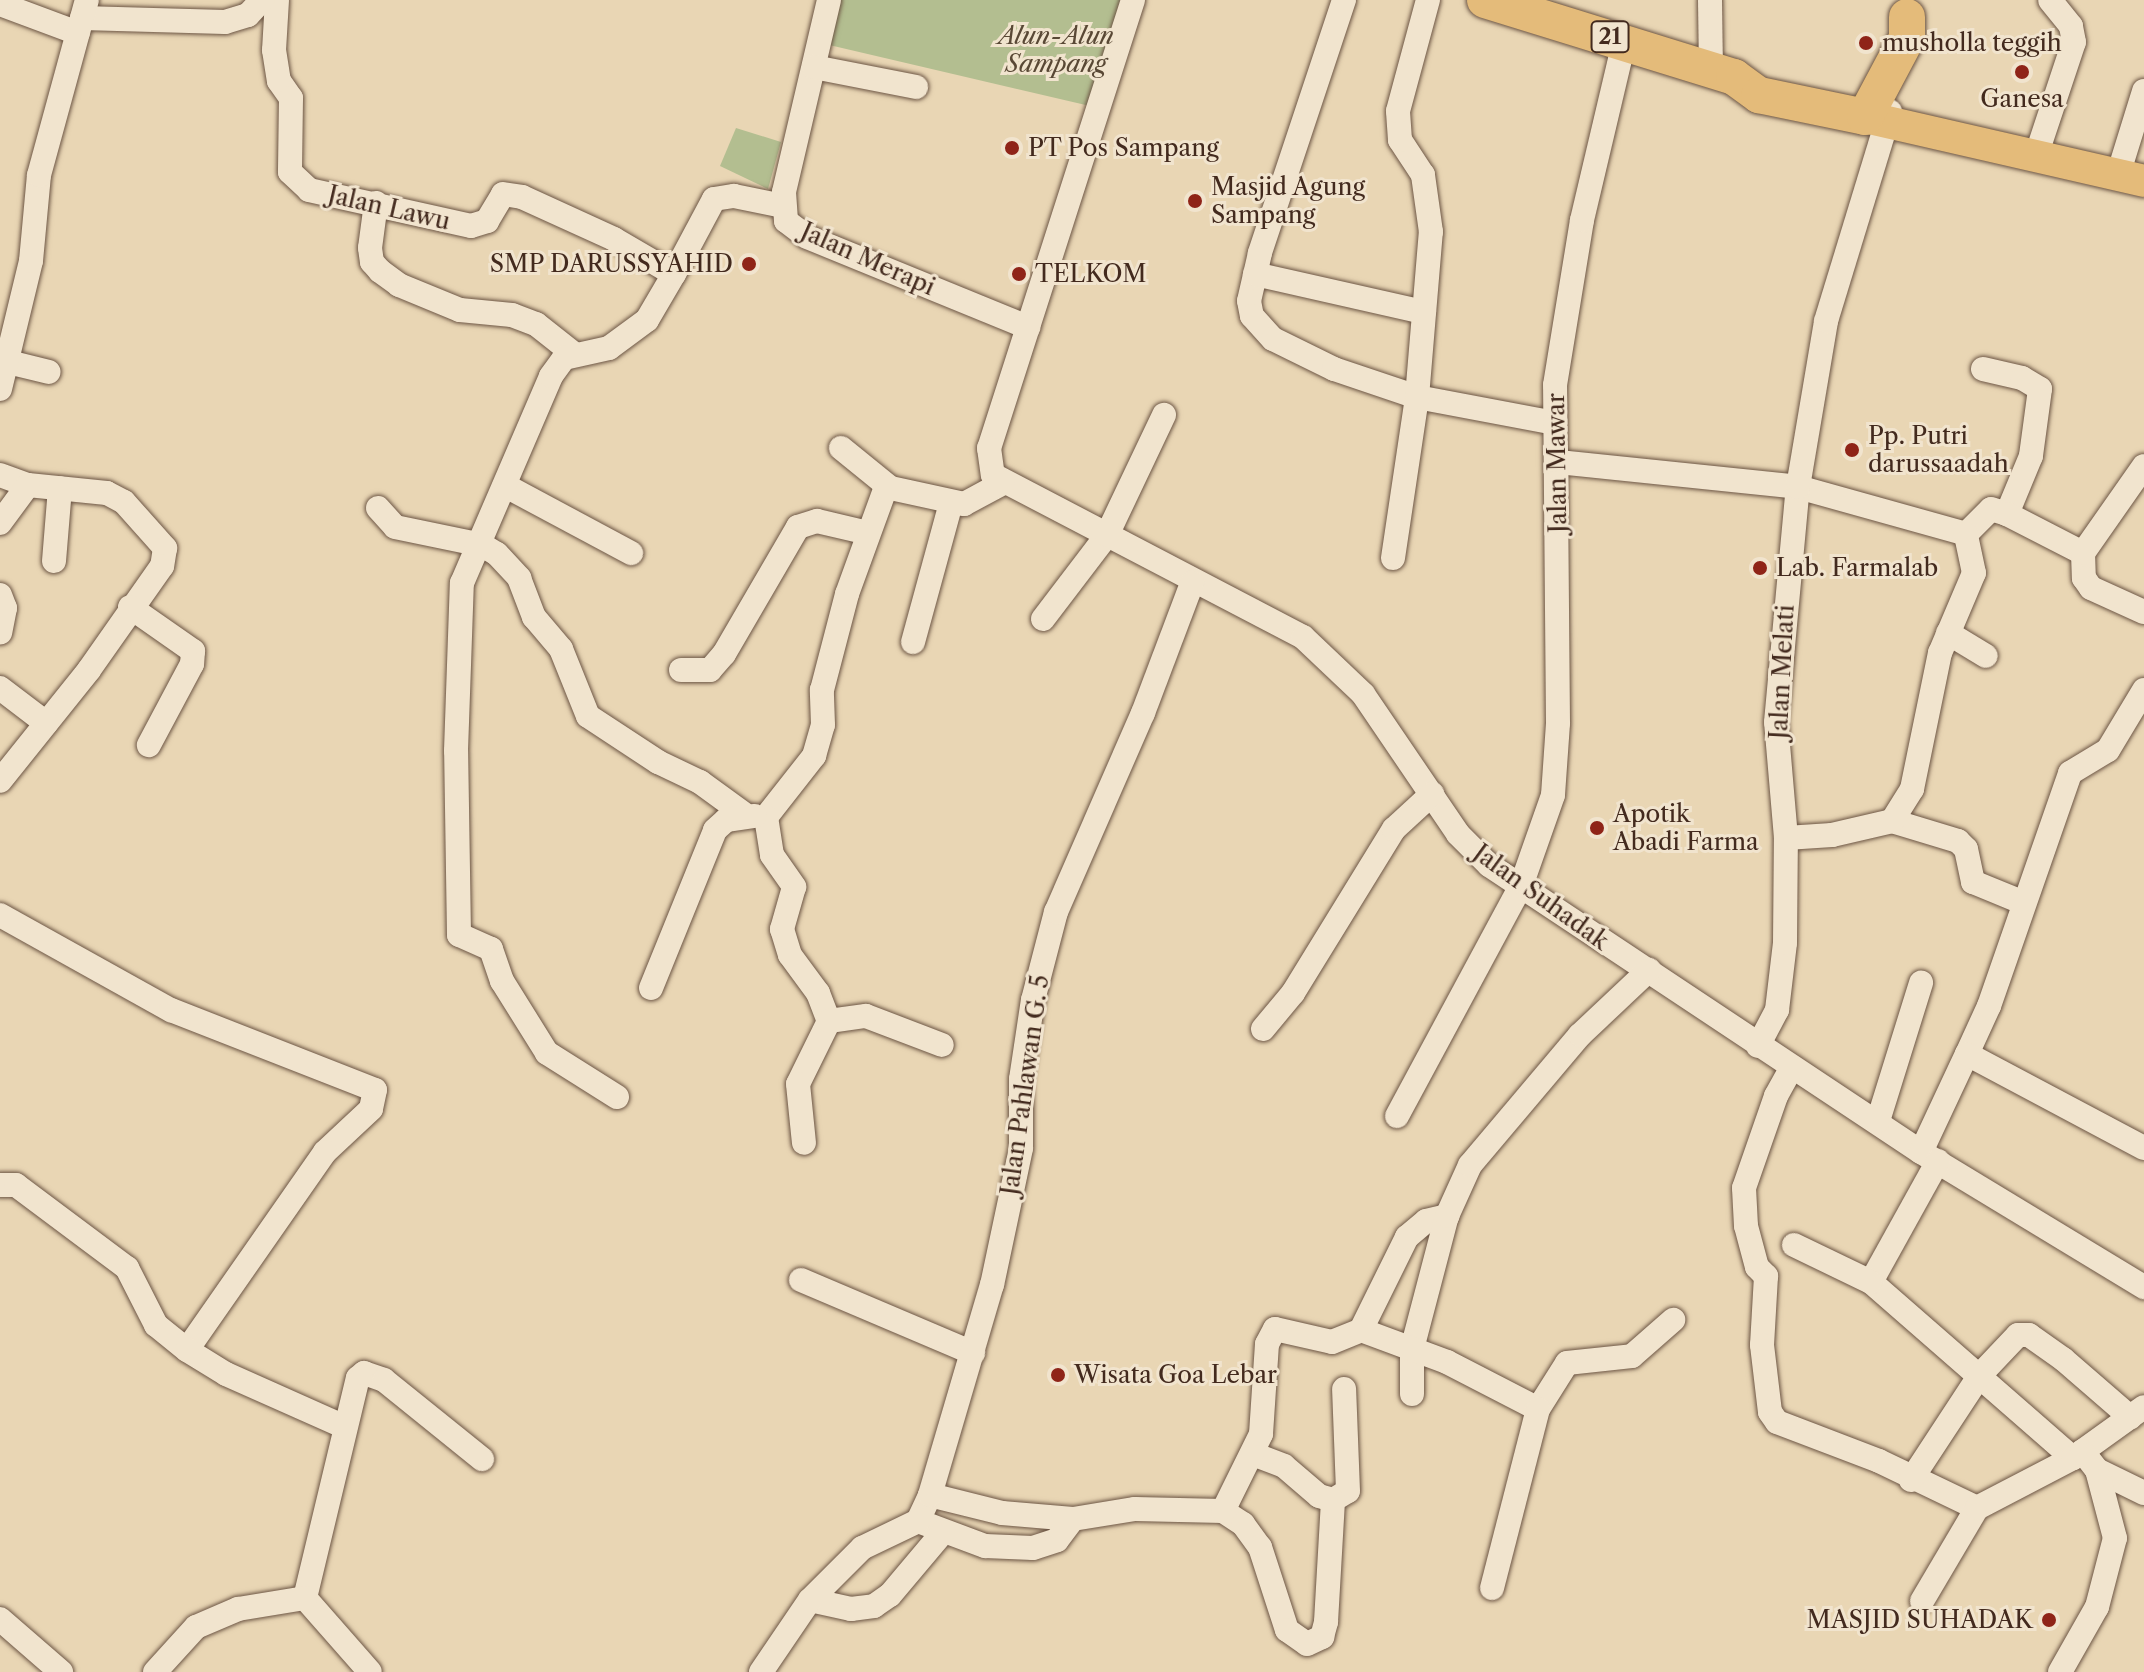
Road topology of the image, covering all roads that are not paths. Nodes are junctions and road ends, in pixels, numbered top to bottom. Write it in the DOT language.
graph roads {
  1 [pos="262,0"];
  2 [pos="277,0"];
  3 [pos="829,0"];
  4 [pos="1133,0"];
  5 [pos="1344,0"];
  6 [pos="1428,0"];
  7 [pos="1485,0"];
  8 [pos="1710,0"];
  9 [pos="2050,0"];
  10 [pos="0,4"];
  11 [pos="1912,8"];
  12 [pos="82,17"];
  13 [pos="1624,42"];
  14 [pos="814,67"];
  15 [pos="1722,73"];
  16 [pos="916,87"];
  17 [pos="2144,91"];
  18 [pos="1876,109"];
  19 [pos="2036,156"];
  20 [pos="2131,178"];
  21 [pos="376,203"];
  22 [pos="783,206"];
  23 [pos="674,274"];
  24 [pos="1255,274"];
  25 [pos="1424,312"];
  26 [pos="1028,327"];
  27 [pos="574,354"];
  28 [pos="4,361"];
  29 [pos="1983,369"];
  30 [pos="49,372"];
  31 [pos="0,389"];
  32 [pos="1417,397"];
  33 [pos="1164,415"];
  34 [pos="1554,423"];
  35 [pos="841,448"];
  36 [pos="1558,462"];
  37 [pos="2144,466"];
  38 [pos="0,475"];
  39 [pos="1003,483"];
  40 [pos="28,485"];
  41 [pos="506,486"];
  42 [pos="888,486"];
  43 [pos="1798,487"];
  44 [pos="60,488"];
  45 [pos="951,503"];
  46 [pos="378,508"];
  47 [pos="2007,514"];
  48 [pos="0,523"];
  49 [pos="868,533"];
  50 [pos="1966,534"];
  51 [pos="1107,535"];
  52 [pos="482,545"];
  53 [pos="631,553"];
  54 [pos="2083,553"];
  55 [pos="1393,558"];
  56 [pos="54,561"];
  57 [pos="1192,583"];
  58 [pos="0,595"];
  59 [pos="130,607"];
  60 [pos="2144,612"];
  61 [pos="1043,619"];
  62 [pos="0,633"];
  63 [pos="1948,633"];
  64 [pos="913,642"];
  65 [pos="1986,656"];
  66 [pos="681,670"];
  67 [pos="0,688"];
  68 [pos="2144,690"];
  69 [pos="46,723"];
  70 [pos="149,745"];
  71 [pos="0,781"];
  72 [pos="1432,794"];
  73 [pos="755,816"];
  74 [pos="1892,821"];
  75 [pos="1786,838"];
  76 [pos="1521,886"];
  77 [pos="2022,902"];
  78 [pos="0,915"];
  79 [pos="1649,970"];
  80 [pos="1921,983"];
  81 [pos="651,988"];
  82 [pos="829,1021"];
  83 [pos="1263,1029"];
  84 [pos="942,1045"];
  85 [pos="1758,1046"];
  86 [pos="1967,1054"];
  87 [pos="1792,1067"];
  88 [pos="617,1097"];
  89 [pos="1397,1116"];
  90 [pos="1878,1121"];
  91 [pos="804,1143"];
  92 [pos="2144,1148"];
  93 [pos="1930,1157"];
  94 [pos="0,1185"];
  95 [pos="1447,1216"];
  96 [pos="1794,1245"];
  97 [pos="801,1280"];
  98 [pos="1871,1282"];
  99 [pos="2144,1287"];
  100 [pos="1673,1320"];
  101 [pos="1361,1330"];
  102 [pos="1412,1349"];
  103 [pos="187,1350"];
  104 [pos="973,1353"];
  105 [pos="1980,1375"];
  106 [pos="1344,1389"];
  107 [pos="1412,1394"];
  108 [pos="1538,1409"];
  109 [pos="2137,1412"];
  110 [pos="345,1427"];
  111 [pos="1253,1454"];
  112 [pos="482,1459"];
  113 [pos="2084,1459"];
  114 [pos="1911,1480"];
  115 [pos="2144,1493"];
  116 [pos="1333,1500"];
  117 [pos="924,1508"];
  118 [pos="1977,1508"];
  119 [pos="1223,1511"];
  120 [pos="1073,1519"];
  121 [pos="943,1532"];
  122 [pos="1492,1588"];
  123 [pos="305,1598"];
  124 [pos="810,1600"];
  125 [pos="1922,1601"];
  126 [pos="0,1619"];
  127 [pos="362,1667"];
  128 [pos="61,1672"];
  129 [pos="155,1672"];
  130 [pos="761,1672"];
  131 [pos="2060,1672"];
  1 -- 12 [label="street"];
  2 -- 21 [label="street, Jalan Lawu"];
  3 -- 14 [label="street, Jalan Merapi"];
  4 -- 26 [label="street"];
  5 -- 24 [label="street"];
  6 -- 25 [label="street"];
  7 -- 13 [label="highway, 21"];
  8 -- 15 [label="street"];
  9 -- 19 [label="street"];
  10 -- 12 [label="street"];
  11 -- 18 [label="highway"];
  12 -- 28 [label="street"];
  13 -- 15 [label="highway, 21"];
  13 -- 34 [label="street, Jalan Mawar"];
  14 -- 16 [label="street"];
  14 -- 22 [label="street, Jalan Merapi"];
  15 -- 18 [label="highway, 21"];
  17 -- 20 [label="street"];
  18 -- 19 [label="main road"];
  18 -- 43 [label="street, Jalan Melati"];
  19 -- 20 [label="main road"];
  21 -- 23 [label="street, Jalan Lawu"];
  21 -- 27 [label="street"];
  22 -- 23 [label="street"];
  22 -- 26 [label="street, Jalan Merapi"];
  23 -- 27 [label="street"];
  24 -- 25 [label="street"];
  24 -- 32 [label="street"];
  25 -- 32 [label="street"];
  26 -- 39 [label="street"];
  27 -- 41 [label="street"];
  28 -- 30 [label="street"];
  28 -- 31 [label="street"];
  29 -- 47 [label="street"];
  32 -- 34 [label="street"];
  32 -- 55 [label="street"];
  33 -- 51 [label="street"];
  34 -- 36 [label="street, Jalan Mawar"];
  35 -- 42 [label="street"];
  36 -- 43 [label="street"];
  36 -- 76 [label="street, Jalan Mawar"];
  37 -- 54 [label="street"];
  38 -- 40 [label="street"];
  39 -- 45 [label="street"];
  39 -- 51 [label="street, Jalan Suhadak"];
  40 -- 44 [label="street"];
  40 -- 48 [label="street"];
  41 -- 52 [label="street"];
  41 -- 53 [label="street"];
  42 -- 45 [label="street"];
  42 -- 49 [label="street"];
  43 -- 50 [label="street"];
  43 -- 75 [label="street, Jalan Melati"];
  44 -- 56 [label="street"];
  44 -- 59 [label="street"];
  45 -- 64 [label="street"];
  46 -- 52 [label="street"];
  47 -- 50 [label="street"];
  47 -- 54 [label="street"];
  49 -- 66 [label="street"];
  49 -- 73 [label="street"];
  50 -- 63 [label="street"];
  51 -- 57 [label="street, Jalan Suhadak"];
  51 -- 61 [label="street"];
  52 -- 73 [label="street"];
  52 -- 88 [label="street"];
  54 -- 60 [label="street"];
  57 -- 72 [label="street, Jalan Suhadak"];
  57 -- 104 [label="street, Jalan Pahlawan G. 5"];
  58 -- 62 [label="street"];
  59 -- 69 [label="street"];
  59 -- 70 [label="street"];
  63 -- 65 [label="street"];
  63 -- 74 [label="street"];
  67 -- 69 [label="street"];
  68 -- 77 [label="street"];
  69 -- 71 [label="street"];
  72 -- 76 [label="street, Jalan Suhadak"];
  72 -- 83 [label="street"];
  73 -- 81 [label="street"];
  73 -- 82 [label="street"];
  74 -- 75 [label="street"];
  74 -- 77 [label="street"];
  75 -- 85 [label="street, Jalan Melati"];
  76 -- 79 [label="street, Jalan Suhadak"];
  76 -- 89 [label="street, Jalan Mawar"];
  77 -- 86 [label="street"];
  78 -- 103 [label="street"];
  79 -- 85 [label="street, Jalan Suhadak"];
  79 -- 95 [label="street"];
  80 -- 90 [label="street"];
  82 -- 84 [label="street"];
  82 -- 91 [label="street"];
  85 -- 87 [label="street, Jalan Suhadak"];
  86 -- 92 [label="street"];
  86 -- 93 [label="street"];
  87 -- 90 [label="street, Jalan Suhadak"];
  87 -- 114 [label="street"];
  90 -- 93 [label="street, Jalan Suhadak"];
  93 -- 98 [label="street"];
  93 -- 99 [label="street, Jalan Suhadak"];
  94 -- 103 [label="street"];
  95 -- 101 [label="street"];
  95 -- 102 [label="street"];
  96 -- 98 [label="street"];
  97 -- 104 [label="street"];
  98 -- 105 [label="street"];
  100 -- 108 [label="street"];
  101 -- 102 [label="street"];
  101 -- 111 [label="street"];
  102 -- 107 [label="street"];
  102 -- 108 [label="street"];
  103 -- 110 [label="street"];
  104 -- 117 [label="street, Jalan Pahlawan G. 5"];
  105 -- 109 [label="street"];
  105 -- 113 [label="street"];
  105 -- 114 [label="street"];
  106 -- 116 [label="street"];
  108 -- 122 [label="street"];
  109 -- 113 [label="street"];
  110 -- 112 [label="street"];
  110 -- 123 [label="street"];
  111 -- 116 [label="street"];
  111 -- 119 [label="street"];
  113 -- 115 [label="street"];
  113 -- 118 [label="street"];
  113 -- 131 [label="street"];
  114 -- 118 [label="street"];
  116 -- 119 [label="street"];
  117 -- 120 [label="street"];
  117 -- 121 [label="street"];
  117 -- 124 [label="street"];
  118 -- 125 [label="street"];
  119 -- 120 [label="street"];
  120 -- 121 [label="street"];
  121 -- 124 [label="street"];
  123 -- 127 [label="street"];
  123 -- 129 [label="street"];
  124 -- 130 [label="street"];
  126 -- 128 [label="street"];
}
